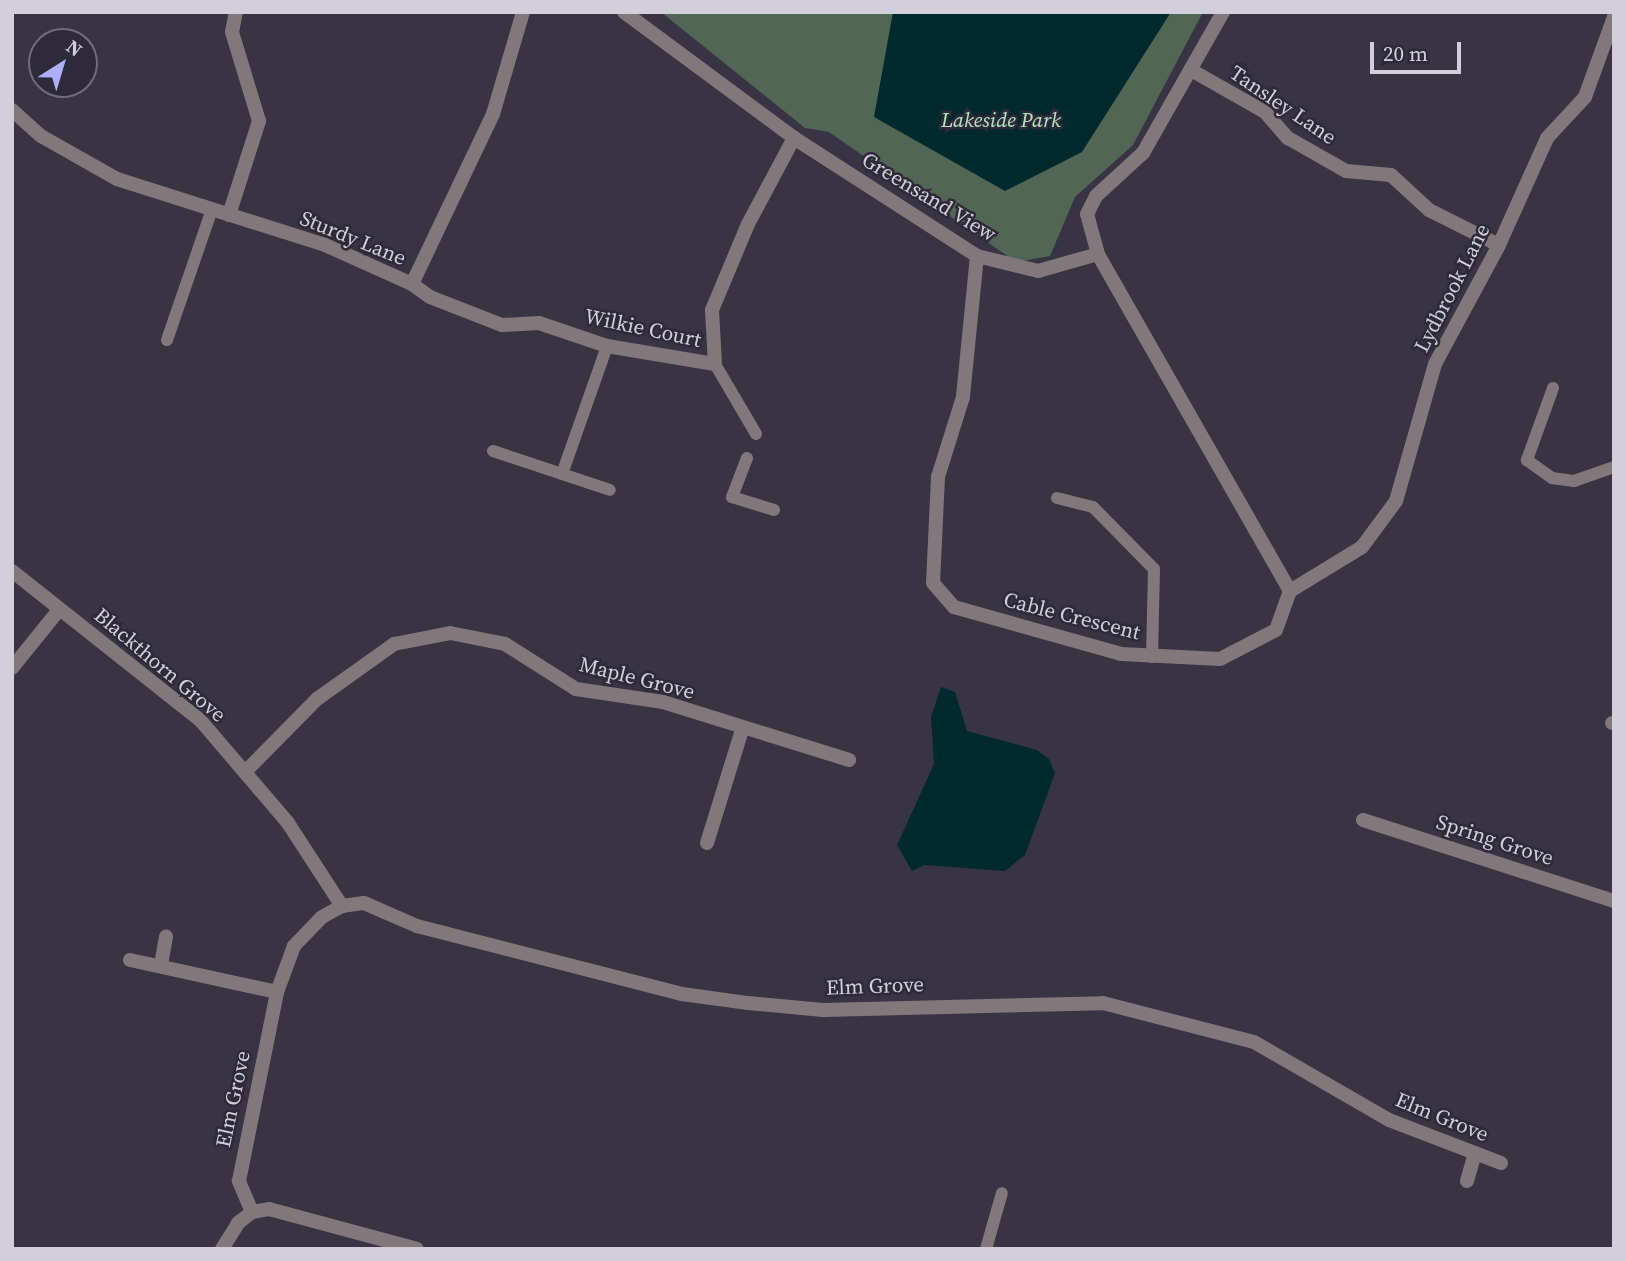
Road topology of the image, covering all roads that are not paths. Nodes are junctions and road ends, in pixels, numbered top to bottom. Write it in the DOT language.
graph roads {
  1 [pos="236,12"];
  2 [pos="523,12"];
  3 [pos="624,12"];
  4 [pos="1223,12"];
  5 [pos="1614,17"];
  6 [pos="1191,70"];
  7 [pos="12,110"];
  8 [pos="794,138"];
  9 [pos="212,209"];
  10 [pos="229,215"];
  11 [pos="1499,244"];
  12 [pos="1098,254"];
  13 [pos="977,256"];
  14 [pos="412,284"];
  15 [pos="167,340"];
  16 [pos="607,346"];
  17 [pos="715,365"];
  18 [pos="1553,388"];
  19 [pos="756,434"];
  20 [pos="493,451"];
  21 [pos="747,458"];
  22 [pos="1614,467"];
  23 [pos="562,474"];
  24 [pos="610,490"];
  25 [pos="1057,498"];
  26 [pos="774,510"];
  27 [pos="12,571"];
  28 [pos="1290,591"];
  29 [pos="59,610"];
  30 [pos="1152,657"];
  31 [pos="12,668"];
  32 [pos="742,730"];
  33 [pos="849,760"];
  34 [pos="245,772"];
  35 [pos="1363,820"];
  36 [pos="707,843"];
  37 [pos="1614,901"];
  38 [pos="342,906"];
  39 [pos="166,936"];
  40 [pos="130,960"];
  41 [pos="161,965"];
  42 [pos="277,992"];
  43 [pos="1475,1153"];
  44 [pos="1502,1163"];
  45 [pos="1467,1181"];
  46 [pos="1002,1194"];
  47 [pos="252,1212"];
  48 [pos="222,1249"];
  49 [pos="417,1249"];
  50 [pos="986,1249"];
  1 -- 10 [label="street"];
  2 -- 14 [label="street, Sturdy Lane"];
  3 -- 8 [label="street, Greensand View"];
  4 -- 6 [label="street"];
  5 -- 11 [label="street, Lydbrook Lane"];
  6 -- 11 [label="street, Tansley Lane"];
  6 -- 12 [label="street"];
  7 -- 9 [label="street, Sturdy Lane"];
  8 -- 13 [label="street, Greensand View"];
  8 -- 17 [label="street, Wilkie Court"];
  9 -- 10 [label="street, Sturdy Lane"];
  9 -- 15 [label="lane"];
  10 -- 14 [label="street, Sturdy Lane"];
  11 -- 28 [label="street, Lydbrook Lane"];
  12 -- 13 [label="street, Greensand View"];
  12 -- 28 [label="street"];
  13 -- 30 [label="street, Cable Crescent"];
  14 -- 16 [label="street, Wilkie Court"];
  16 -- 17 [label="street, Wilkie Court"];
  16 -- 23 [label="lane"];
  17 -- 19 [label="lane"];
  18 -- 22 [label="lane"];
  20 -- 23 [label="lane"];
  21 -- 26 [label="lane"];
  23 -- 24 [label="lane"];
  25 -- 30 [label="lane"];
  27 -- 29 [label="street, Blackthorn Grove"];
  28 -- 30 [label="street, Cable Crescent"];
  29 -- 31 [label="street"];
  29 -- 34 [label="street, Blackthorn Grove"];
  32 -- 33 [label="street, Maple Grove"];
  32 -- 34 [label="street, Maple Grove"];
  32 -- 36 [label="street"];
  34 -- 38 [label="street, Blackthorn Grove"];
  35 -- 37 [label="street, Spring Grove"];
  38 -- 42 [label="street, Elm Grove"];
  38 -- 43 [label="street, Elm Grove"];
  39 -- 41 [label="street"];
  40 -- 41 [label="street"];
  41 -- 42 [label="street"];
  42 -- 47 [label="street, Elm Grove"];
  43 -- 44 [label="street, Elm Grove"];
  43 -- 45 [label="street"];
  46 -- 50 [label="lane"];
  47 -- 48 [label="street"];
  47 -- 49 [label="street"];
}
